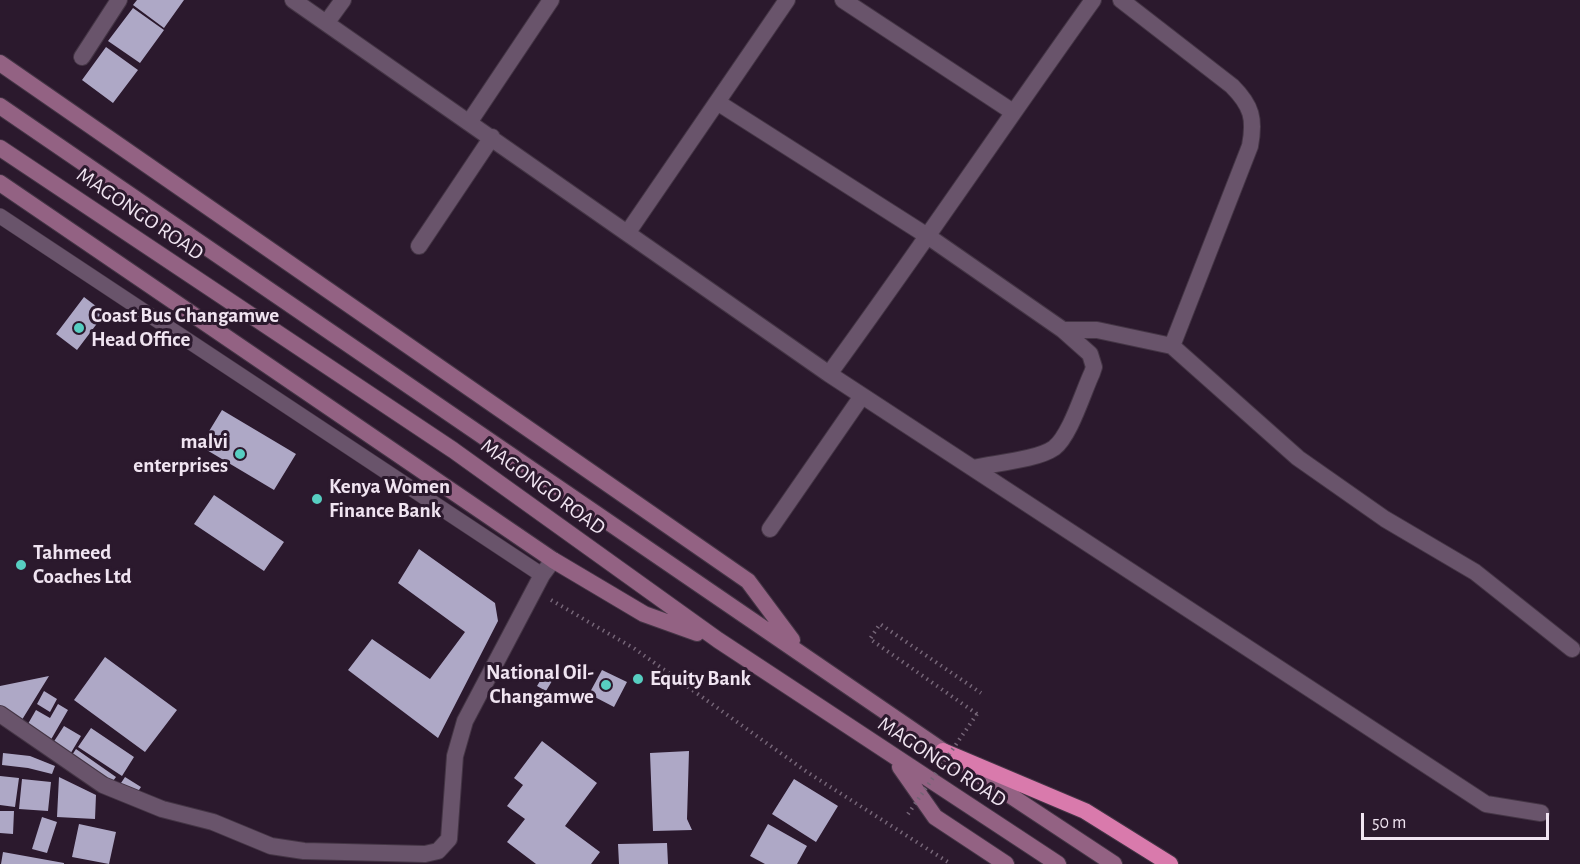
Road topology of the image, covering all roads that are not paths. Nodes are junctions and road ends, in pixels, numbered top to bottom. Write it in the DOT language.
graph roads {
  1 [pos="119,0"];
  2 [pos="293,0"];
  3 [pos="343,0"];
  4 [pos="551,0"];
  5 [pos="787,0"];
  6 [pos="843,0"];
  7 [pos="1093,0"];
  8 [pos="1121,0"];
  9 [pos="327,22"];
  10 [pos="82,57"];
  11 [pos="0,63"];
  12 [pos="717,102"];
  13 [pos="0,106"];
  14 [pos="1013,112"];
  15 [pos="470,121"];
  16 [pos="492,137"];
  17 [pos="0,148"];
  18 [pos="0,183"];
  19 [pos="0,216"];
  20 [pos="628,232"];
  21 [pos="929,237"];
  22 [pos="419,246"];
  23 [pos="1063,330"];
  24 [pos="1172,346"];
  25 [pos="829,374"];
  26 [pos="862,396"];
  27 [pos="973,468"];
  28 [pos="770,529"];
  29 [pos="553,560"];
  30 [pos="538,583"];
  31 [pos="718,640"];
  32 [pos="1572,649"];
  33 [pos="801,652"];
  34 [pos="0,714"];
  35 [pos="943,751"];
  36 [pos="894,759"];
  37 [pos="1541,813"];
  38 [pos="1006,864"];
  39 [pos="1058,864"];
  40 [pos="1114,864"];
  41 [pos="1170,864"];
  1 -- 10 [label="street"];
  2 -- 9 [label="street"];
  3 -- 9 [label="street"];
  4 -- 15 [label="street"];
  5 -- 12 [label="street"];
  6 -- 14 [label="street"];
  7 -- 14 [label="street"];
  8 -- 24 [label="street"];
  9 -- 15 [label="street"];
  11 -- 33 [label="main road"];
  12 -- 20 [label="street"];
  12 -- 21 [label="street"];
  13 -- 33 [label="main road, MAGONGO ROAD"];
  14 -- 21 [label="street"];
  15 -- 16 [label="street"];
  16 -- 20 [label="street"];
  16 -- 22 [label="street"];
  17 -- 31 [label="main road, MAGONGO ROAD"];
  18 -- 29 [label="main road"];
  19 -- 30 [label="lane"];
  20 -- 25 [label="street"];
  21 -- 23 [label="street"];
  21 -- 25 [label="street"];
  23 -- 24 [label="street"];
  23 -- 27 [label="street"];
  24 -- 32 [label="street"];
  25 -- 26 [label="street"];
  26 -- 27 [label="street"];
  26 -- 28 [label="street"];
  27 -- 37 [label="street"];
  29 -- 30 [label="street"];
  29 -- 31 [label="main road"];
  30 -- 34 [label="street"];
  31 -- 36 [label="main road, MAGONGO ROAD"];
  33 -- 35 [label="main road, MAGONGO ROAD"];
  35 -- 40 [label="main road, MAGONGO ROAD"];
  35 -- 41 [label="highway"];
  36 -- 38 [label="main road"];
  36 -- 39 [label="main road, MAGONGO ROAD"];
}
